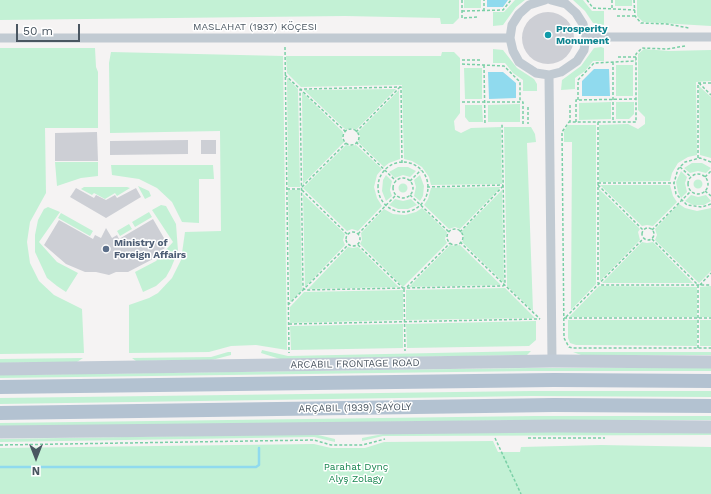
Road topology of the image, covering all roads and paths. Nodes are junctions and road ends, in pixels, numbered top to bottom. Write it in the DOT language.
graph roads {
  1 [pos="462,0"];
  2 [pos="484,0"];
  3 [pos="511,0"];
  4 [pos="545,0"];
  5 [pos="551,0"];
  6 [pos="587,0"];
  7 [pos="612,0"];
  8 [pos="634,0"];
  9 [pos="612,10"];
  10 [pos="635,10"];
  11 [pos="462,11"];
  12 [pos="484,11"];
  13 [pos="617,16"];
  14 [pos="635,16"];
  15 [pos="478,18"];
  16 [pos="692,28"];
  17 [pos="586,37"];
  18 [pos="711,37"];
  19 [pos="0,38"];
  20 [pos="510,38"];
  21 [pos="285,46"];
  22 [pos="687,46"];
  23 [pos="618,57"];
  24 [pos="636,57"];
  25 [pos="462,60"];
  26 [pos="480,60"];
  27 [pos="636,61"];
  28 [pos="613,62"];
  29 [pos="462,64"];
  30 [pos="484,64"];
  31 [pos="285,75"];
  32 [pos="548,75"];
  33 [pos="699,83"];
  34 [pos="711,83"];
  35 [pos="400,87"];
  36 [pos="301,90"];
  37 [pos="711,95"];
  38 [pos="613,99"];
  39 [pos="636,99"];
  40 [pos="578,100"];
  41 [pos="462,102"];
  42 [pos="485,102"];
  43 [pos="520,102"];
  44 [pos="570,106"];
  45 [pos="528,107"];
  46 [pos="570,122"];
  47 [pos="576,122"];
  48 [pos="598,122"];
  49 [pos="613,122"];
  50 [pos="502,124"];
  51 [pos="523,124"];
  52 [pos="528,124"];
  53 [pos="486,125"];
  54 [pos="346,132"];
  55 [pos="356,132"];
  56 [pos="356,142"];
  57 [pos="346,143"];
  58 [pos="698,158"];
  59 [pos="711,162"];
  60 [pos="402,163"];
  61 [pos="680,167"];
  62 [pos="385,170"];
  63 [pos="421,170"];
  64 [pos="711,171"];
  65 [pos="691,177"];
  66 [pos="705,177"];
  67 [pos="396,181"];
  68 [pos="410,181"];
  69 [pos="674,183"];
  70 [pos="598,184"];
  71 [pos="503,186"];
  72 [pos="427,187"];
  73 [pos="287,189"];
  74 [pos="302,189"];
  75 [pos="691,191"];
  76 [pos="705,191"];
  77 [pos="396,195"];
  78 [pos="410,195"];
  79 [pos="711,196"];
  80 [pos="681,200"];
  81 [pos="421,204"];
  82 [pos="711,204"];
  83 [pos="386,205"];
  84 [pos="643,230"];
  85 [pos="652,230"];
  86 [pos="449,232"];
  87 [pos="460,232"];
  88 [pos="347,234"];
  89 [pos="358,234"];
  90 [pos="643,239"];
  91 [pos="652,239"];
  92 [pos="460,242"];
  93 [pos="450,243"];
  94 [pos="348,245"];
  95 [pos="358,245"];
  96 [pos="711,273"];
  97 [pos="599,284"];
  98 [pos="711,284"];
  99 [pos="504,285"];
  100 [pos="698,285"];
  101 [pos="404,288"];
  102 [pos="305,290"];
  103 [pos="288,305"];
  104 [pos="564,318"];
  105 [pos="711,318"];
  106 [pos="698,319"];
  107 [pos="405,322"];
  108 [pos="289,324"];
  109 [pos="698,348"];
  110 [pos="711,348"];
  111 [pos="405,351"];
  112 [pos="289,353"];
  113 [pos="552,361"];
  114 [pos="711,362"];
  115 [pos="0,369"];
  116 [pos="711,381"];
  117 [pos="0,387"];
  118 [pos="711,406"];
  119 [pos="0,413"];
  120 [pos="711,427"];
  121 [pos="0,432"];
  122 [pos="495,438"];
  123 [pos="527,438"];
  124 [pos="607,438"];
  125 [pos="391,439"];
  126 [pos="0,445"];
  127 [pos="521,494"];
  1 -- 11 [label="path"];
  2 -- 12 [label="path"];
  3 -- 12 [label="path"];
  4 -- 20 [label="street"];
  5 -- 17 [label="street"];
  6 -- 9 [label="path"];
  7 -- 9 [label="path"];
  8 -- 10 [label="path"];
  9 -- 10 [label="path"];
  10 -- 14 [label="path"];
  11 -- 12 [label="path"];
  11 -- 15 [label="path"];
  13 -- 14 [label="path"];
  14 -- 16 [label="path"];
  17 -- 18 [label="street"];
  17 -- 32 [label="street"];
  19 -- 20 [label="street, MASLAHAT (1937) KÖÇESI"];
  20 -- 32 [label="street"];
  21 -- 31 [label="path"];
  22 -- 24 [label="path"];
  23 -- 24 [label="path"];
  24 -- 27 [label="path"];
  25 -- 26 [label="path"];
  27 -- 28 [label="path"];
  27 -- 39 [label="path"];
  28 -- 38 [label="path"];
  28 -- 40 [label="path"];
  29 -- 30 [label="path"];
  30 -- 42 [label="path"];
  30 -- 43 [label="path"];
  31 -- 36 [label="path"];
  31 -- 73 [label="path"];
  32 -- 113 [label="street"];
  33 -- 34 [label="path"];
  33 -- 37 [label="path"];
  33 -- 58 [label="path"];
  35 -- 36 [label="path"];
  35 -- 55 [label="path"];
  35 -- 60 [label="path"];
  36 -- 54 [label="path"];
  36 -- 74 [label="path"];
  38 -- 39 [label="path"];
  38 -- 40 [label="path"];
  38 -- 49 [label="path"];
  39 -- 49 [label="path"];
  40 -- 47 [label="path"];
  41 -- 42 [label="path"];
  42 -- 43 [label="path"];
  42 -- 53 [label="path"];
  43 -- 51 [label="path"];
  44 -- 46 [label="path"];
  45 -- 52 [label="path"];
  46 -- 47 [label="path"];
  46 -- 104 [label="path"];
  47 -- 48 [label="path"];
  48 -- 49 [label="path"];
  48 -- 70 [label="path"];
  50 -- 71 [label="path"];
  54 -- 55 [label="path"];
  54 -- 57 [label="path"];
  55 -- 56 [label="path"];
  56 -- 57 [label="path"];
  56 -- 62 [label="path"];
  57 -- 74 [label="path"];
  58 -- 59 [label="path"];
  58 -- 61 [label="path"];
  60 -- 62 [label="path"];
  60 -- 63 [label="path"];
  61 -- 65 [label="path"];
  61 -- 69 [label="path"];
  62 -- 67 [label="path"];
  62 -- 83 [label="path"];
  63 -- 68 [label="path"];
  63 -- 72 [label="path"];
  64 -- 66 [label="path"];
  65 -- 66 [label="path"];
  65 -- 75 [label="path"];
  66 -- 76 [label="path"];
  67 -- 68 [label="path"];
  67 -- 77 [label="path"];
  68 -- 78 [label="path"];
  69 -- 70 [label="path"];
  69 -- 80 [label="path"];
  70 -- 84 [label="path"];
  70 -- 97 [label="path"];
  71 -- 72 [label="path"];
  71 -- 87 [label="path"];
  71 -- 99 [label="path"];
  72 -- 81 [label="path"];
  73 -- 74 [label="path"];
  73 -- 103 [label="path"];
  74 -- 88 [label="path"];
  74 -- 102 [label="path"];
  75 -- 76 [label="path"];
  75 -- 80 [label="path"];
  76 -- 79 [label="path"];
  77 -- 78 [label="path"];
  77 -- 83 [label="path"];
  78 -- 81 [label="path"];
  80 -- 82 [label="path"];
  80 -- 85 [label="path"];
  81 -- 83 [label="path"];
  81 -- 86 [label="path"];
  83 -- 89 [label="path"];
  84 -- 85 [label="path"];
  84 -- 90 [label="path"];
  85 -- 91 [label="path"];
  86 -- 87 [label="path"];
  86 -- 93 [label="path"];
  87 -- 92 [label="path"];
  88 -- 89 [label="path"];
  88 -- 94 [label="path"];
  89 -- 95 [label="path"];
  90 -- 91 [label="path"];
  90 -- 97 [label="path"];
  91 -- 100 [label="path"];
  92 -- 93 [label="path"];
  92 -- 99 [label="path"];
  93 -- 101 [label="path"];
  94 -- 95 [label="path"];
  94 -- 102 [label="path"];
  95 -- 101 [label="path"];
  96 -- 100 [label="path"];
  97 -- 100 [label="path"];
  97 -- 104 [label="path"];
  98 -- 100 [label="path"];
  99 -- 101 [label="path"];
  99 -- 107 [label="path"];
  100 -- 106 [label="path"];
  101 -- 102 [label="path"];
  101 -- 107 [label="path"];
  102 -- 103 [label="path"];
  103 -- 108 [label="path"];
  104 -- 106 [label="path"];
  104 -- 109 [label="path"];
  105 -- 106 [label="path"];
  106 -- 109 [label="path"];
  107 -- 108 [label="path"];
  107 -- 111 [label="path"];
  108 -- 112 [label="path"];
  109 -- 110 [label="path"];
  113 -- 114 [label="street, ARCABIL FRONTAGE ROAD"];
  113 -- 115 [label="street, ARCABIL FRONTAGE ROAD"];
  116 -- 117 [label="main road"];
  118 -- 119 [label="main road, ARÇABIL (1939) ŞAÝOLY"];
  120 -- 121 [label="street"];
  122 -- 127 [label="path"];
  123 -- 124 [label="path"];
  125 -- 126 [label="path"];
}
